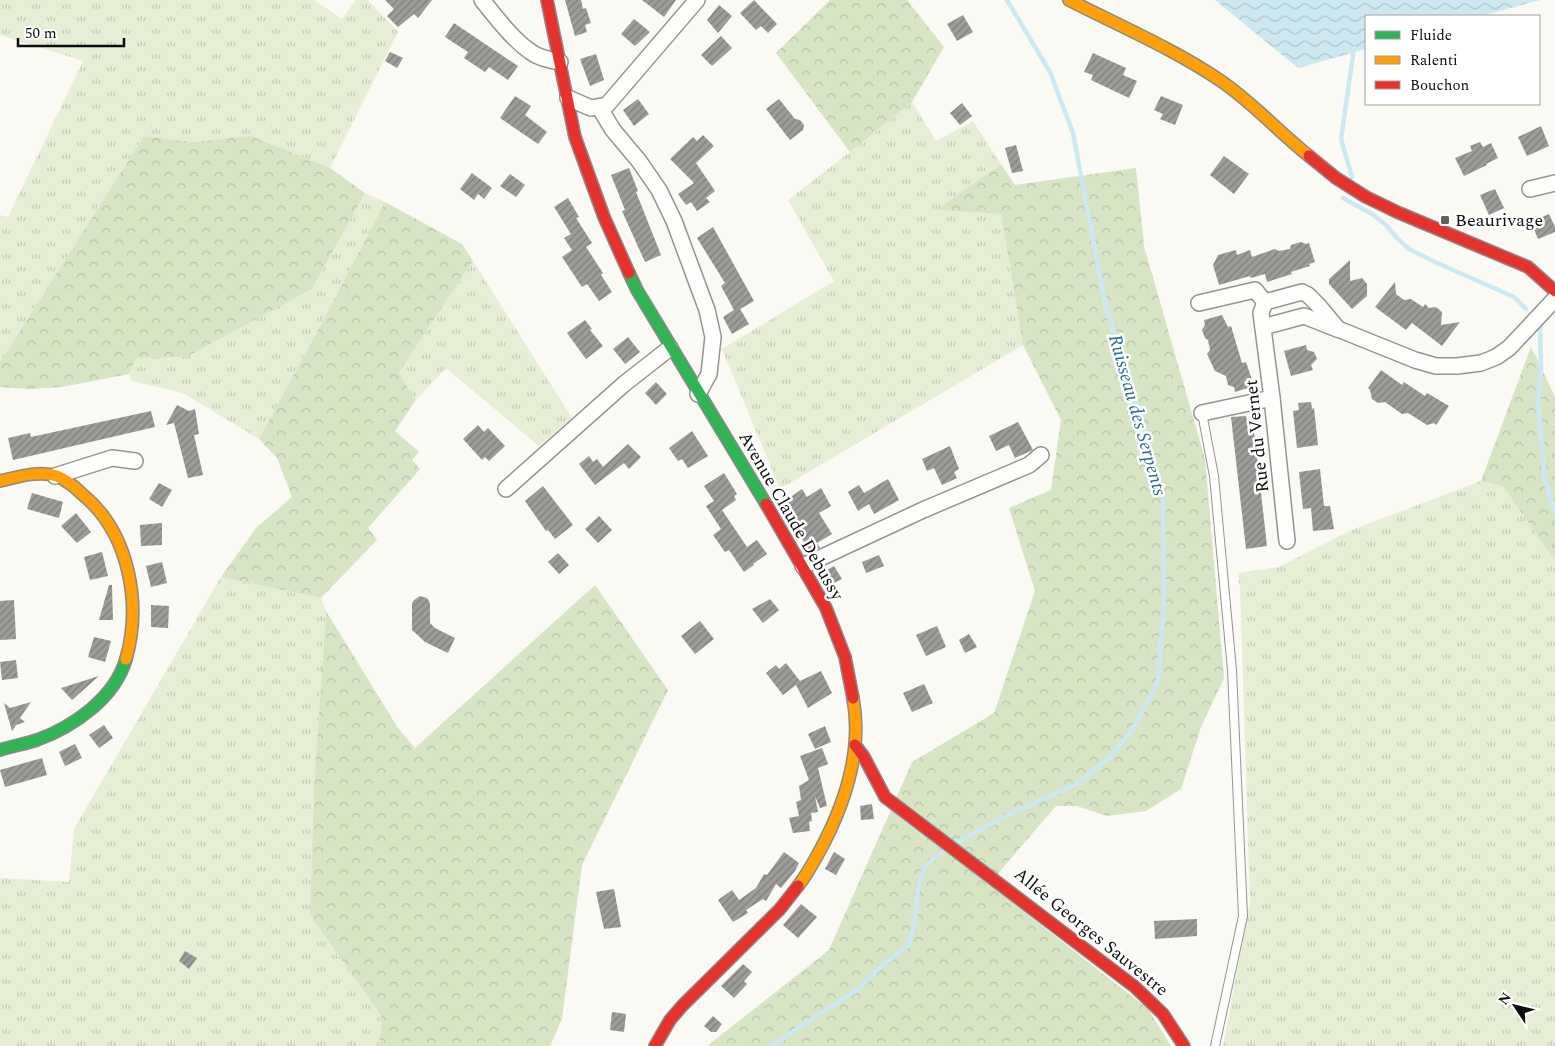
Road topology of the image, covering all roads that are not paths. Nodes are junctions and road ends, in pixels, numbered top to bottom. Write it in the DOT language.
graph roads {
  1 [pos="482,0"];
  2 [pos="547,0"];
  3 [pos="697,0"];
  4 [pos="1069,0"];
  5 [pos="560,62"];
  6 [pos="568,98"];
  7 [pos="599,107"];
  8 [pos="1555,183"];
  9 [pos="1530,190"];
  10 [pos="1552,282"];
  11 [pos="1555,299"];
  12 [pos="1265,302"];
  13 [pos="1199,303"];
  14 [pos="1263,327"];
  15 [pos="1338,329"];
  16 [pos="670,348"];
  17 [pos="698,394"];
  18 [pos="1272,398"];
  19 [pos="1202,413"];
  20 [pos="1041,455"];
  21 [pos="135,461"];
  22 [pos="55,476"];
  23 [pos="0,481"];
  24 [pos="506,489"];
  25 [pos="1287,541"];
  26 [pos="803,566"];
  27 [pos="855,745"];
  28 [pos="0,750"];
  29 [pos="655,1046"];
  30 [pos="1184,1046"];
  31 [pos="1215,1046"];
  1 -- 5 [label="street"];
  2 -- 5 [label="street, Avenue Claude Debussy"];
  3 -- 7 [label="street"];
  4 -- 10 [label="street"];
  5 -- 6 [label="street, Avenue Claude Debussy"];
  6 -- 7 [label="street"];
  6 -- 16 [label="street, Avenue Claude Debussy"];
  7 -- 17 [label="street"];
  8 -- 9 [label="street"];
  11 -- 15 [label="street"];
  12 -- 13 [label="street"];
  12 -- 14 [label="street, Rue du Vernet"];
  12 -- 15 [label="street"];
  14 -- 15 [label="street"];
  14 -- 18 [label="street, Rue du Vernet"];
  16 -- 17 [label="street, Avenue Claude Debussy"];
  16 -- 24 [label="street"];
  17 -- 26 [label="street, Avenue Claude Debussy"];
  18 -- 19 [label="street"];
  18 -- 25 [label="street, Rue du Vernet"];
  19 -- 31 [label="lane"];
  20 -- 26 [label="street"];
  21 -- 22 [label="street"];
  22 -- 23 [label="street"];
  22 -- 28 [label="street"];
  26 -- 27 [label="street, Avenue Claude Debussy"];
  27 -- 29 [label="street, Avenue Claude Debussy"];
  27 -- 30 [label="street, Allée Georges Sauvestre"];
}
